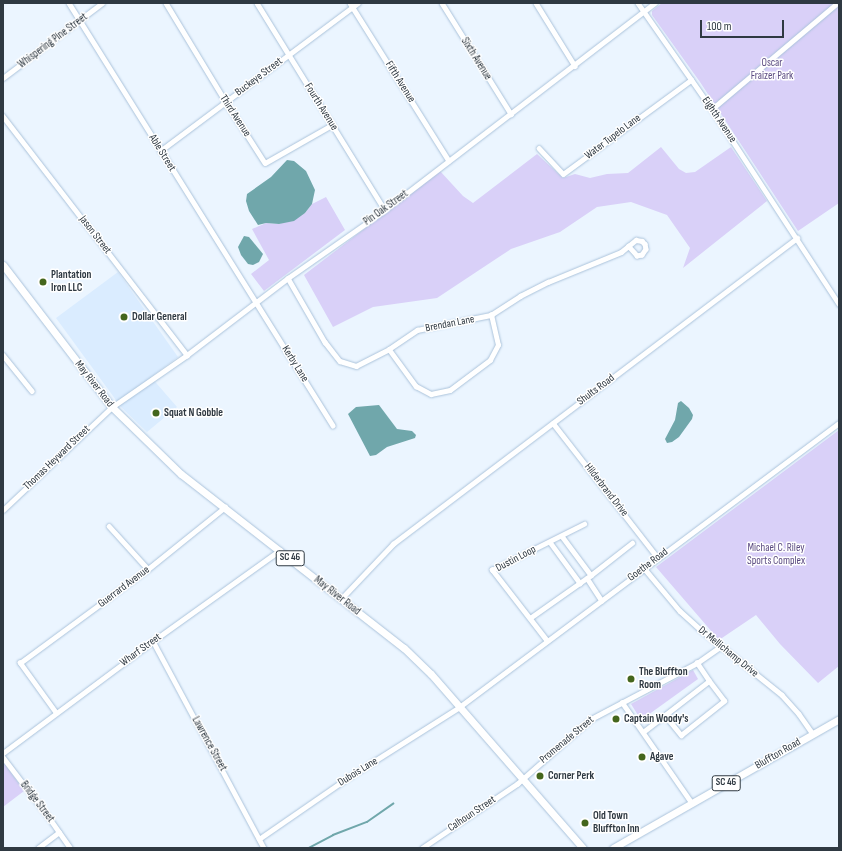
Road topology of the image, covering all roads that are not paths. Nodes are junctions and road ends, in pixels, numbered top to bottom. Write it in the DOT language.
graph roads {
  1 [pos="69,3"];
  2 [pos="102,3"];
  3 [pos="166,3"];
  4 [pos="257,3"];
  5 [pos="358,3"];
  6 [pos="442,3"];
  7 [pos="536,3"];
  8 [pos="638,3"];
  9 [pos="655,3"];
  10 [pos="351,5"];
  11 [pos="835,5"];
  12 [pos="644,11"];
  13 [pos="79,20"];
  14 [pos="289,55"];
  15 [pos="575,66"];
  16 [pos="3,78"];
  17 [pos="691,80"];
  18 [pos="226,102"];
  19 [pos="712,109"];
  20 [pos="511,114"];
  21 [pos="3,116"];
  22 [pos="332,125"];
  23 [pos="539,148"];
  24 [pos="160,151"];
  25 [pos="449,161"];
  26 [pos="385,210"];
  27 [pos="797,238"];
  28 [pos="628,246"];
  29 [pos="3,266"];
  30 [pos="288,278"];
  31 [pos="256,303"];
  32 [pos="839,304"];
  33 [pos="491,315"];
  34 [pos="389,349"];
  35 [pos="3,355"];
  36 [pos="187,355"];
  37 [pos="32,390"];
  38 [pos="112,407"];
  39 [pos="553,423"];
  40 [pos="839,423"];
  41 [pos="332,425"];
  42 [pos="225,507"];
  43 [pos="3,510"];
  44 [pos="584,524"];
  45 [pos="109,526"];
  46 [pos="562,536"];
  47 [pos="550,542"];
  48 [pos="632,543"];
  49 [pos="280,550"];
  50 [pos="658,558"];
  51 [pos="644,568"];
  52 [pos="148,569"];
  53 [pos="591,575"];
  54 [pos="587,578"];
  55 [pos="580,583"];
  56 [pos="341,599"];
  57 [pos="602,601"];
  58 [pos="530,618"];
  59 [pos="153,641"];
  60 [pos="547,641"];
  61 [pos="720,647"];
  62 [pos="697,663"];
  63 [pos="709,681"];
  64 [pos="622,702"];
  65 [pos="458,708"];
  66 [pos="56,713"];
  67 [pos="664,715"];
  68 [pos="839,719"];
  69 [pos="643,732"];
  70 [pos="813,734"];
  71 [pos="3,753"];
  72 [pos="3,757"];
  73 [pos="521,779"];
  74 [pos="692,803"];
  75 [pos="59,832"];
  76 [pos="259,839"];
  77 [pos="38,848"];
  78 [pos="70,848"];
  79 [pos="264,848"];
  80 [pos="422,848"];
  81 [pos="583,848"];
  82 [pos="613,848"];
  1 -- 13 [label="street, Able Street"];
  2 -- 13 [label="street, Whispering Pine Street"];
  3 -- 18 [label="street, Third Avenue"];
  4 -- 14 [label="street, Fourth Avenue"];
  5 -- 10 [label="street, Buckeye Street"];
  6 -- 20 [label="street, Sixth Avenue"];
  7 -- 15 [label="street"];
  8 -- 12 [label="street, Eighth Avenue"];
  9 -- 12 [label="street, Pin Oak Street"];
  10 -- 14 [label="street, Buckeye Street"];
  10 -- 25 [label="street, Fifth Avenue"];
  11 -- 19 [label="street"];
  12 -- 15 [label="street, Pin Oak Street"];
  12 -- 17 [label="street, Eighth Avenue"];
  13 -- 16 [label="street, Whispering Pine Street"];
  13 -- 24 [label="street, Able Street"];
  14 -- 18 [label="street, Buckeye Street"];
  14 -- 22 [label="street, Fourth Avenue"];
  15 -- 20 [label="street, Pin Oak Street"];
  17 -- 19 [label="street, Eighth Avenue"];
  17 -- 23 [label="street, Water Tupelo Lane"];
  18 -- 22 [label="street, Third Avenue"];
  18 -- 24 [label="street, Buckeye Street"];
  19 -- 27 [label="street, Eighth Avenue"];
  20 -- 25 [label="street, Pin Oak Street"];
  21 -- 36 [label="street, Jason Street"];
  22 -- 26 [label="street, Fourth Avenue"];
  24 -- 31 [label="street, Able Street"];
  25 -- 26 [label="street, Pin Oak Street"];
  26 -- 30 [label="street, Pin Oak Street"];
  27 -- 32 [label="street"];
  27 -- 39 [label="street, Shults Road"];
  28 -- 33 [label="street, Brendan Lane"];
  29 -- 38 [label="main road, May River Road / SC 46"];
  30 -- 31 [label="street, Pin Oak Street"];
  30 -- 34 [label="street, Brendan Lane"];
  31 -- 36 [label="street, Pin Oak Street"];
  31 -- 41 [label="street, Kerby Lane"];
  33 -- 34 [label="street, Brendan Lane"];
  33 -- 34 [label="street"];
  35 -- 37 [label="street"];
  36 -- 38 [label="street, Pin Oak Street"];
  38 -- 42 [label="main road, May River Road / SC 46"];
  38 -- 43 [label="street, Thomas Heyward Street"];
  39 -- 50 [label="street, Hilderbrand Drive"];
  39 -- 56 [label="street, Shults Road"];
  40 -- 50 [label="street, Goethe Road"];
  42 -- 49 [label="main road, May River Road / SC 46"];
  42 -- 52 [label="street, Guerrard Avenue"];
  44 -- 46 [label="street, Dustin Loop"];
  45 -- 52 [label="street"];
  46 -- 47 [label="street, Dustin Loop"];
  46 -- 53 [label="street"];
  47 -- 55 [label="street, Dustin Loop"];
  47 -- 58 [label="street, Dustin Loop"];
  48 -- 53 [label="street"];
  49 -- 56 [label="main road, May River Road / SC 46"];
  49 -- 59 [label="street, Wharf Street"];
  50 -- 51 [label="street, Goethe Road"];
  51 -- 57 [label="street, Goethe Road"];
  51 -- 61 [label="street, Dr Mellichamp Drive"];
  52 -- 66 [label="street, Guerrard Avenue"];
  53 -- 54 [label="street"];
  54 -- 55 [label="street"];
  54 -- 57 [label="street"];
  55 -- 58 [label="street"];
  56 -- 65 [label="main road, May River Road / SC 46"];
  57 -- 60 [label="street, Goethe Road"];
  58 -- 60 [label="street, Dustin Loop"];
  59 -- 66 [label="street, Wharf Street"];
  59 -- 76 [label="street, Lawrence Street"];
  60 -- 65 [label="street, Goethe Road"];
  61 -- 62 [label="street, Promenade Street"];
  61 -- 70 [label="street, Dr Mellichamp Drive"];
  62 -- 63 [label="street"];
  62 -- 64 [label="street, Promenade Street"];
  63 -- 67 [label="street"];
  63 -- 67 [label="street"];
  64 -- 69 [label="street"];
  64 -- 73 [label="street, Promenade Street"];
  65 -- 73 [label="main road, May River Road / SC 46"];
  65 -- 76 [label="street, Dubois Lane"];
  66 -- 71 [label="street, Wharf Street"];
  67 -- 69 [label="street"];
  68 -- 70 [label="main road, Bluffton Road / SC 46"];
  69 -- 74 [label="street"];
  70 -- 74 [label="main road, Bluffton Road / SC 46"];
  72 -- 75 [label="street, Bridge Street"];
  73 -- 80 [label="street, Calhoun Street"];
  73 -- 81 [label="main road, May River Road / SC 46"];
  74 -- 82 [label="main road, Bluffton Road / SC 46"];
  75 -- 77 [label="street"];
  75 -- 78 [label="street, Bridge Street"];
  76 -- 79 [label="street, Lawrence Street"];
}
